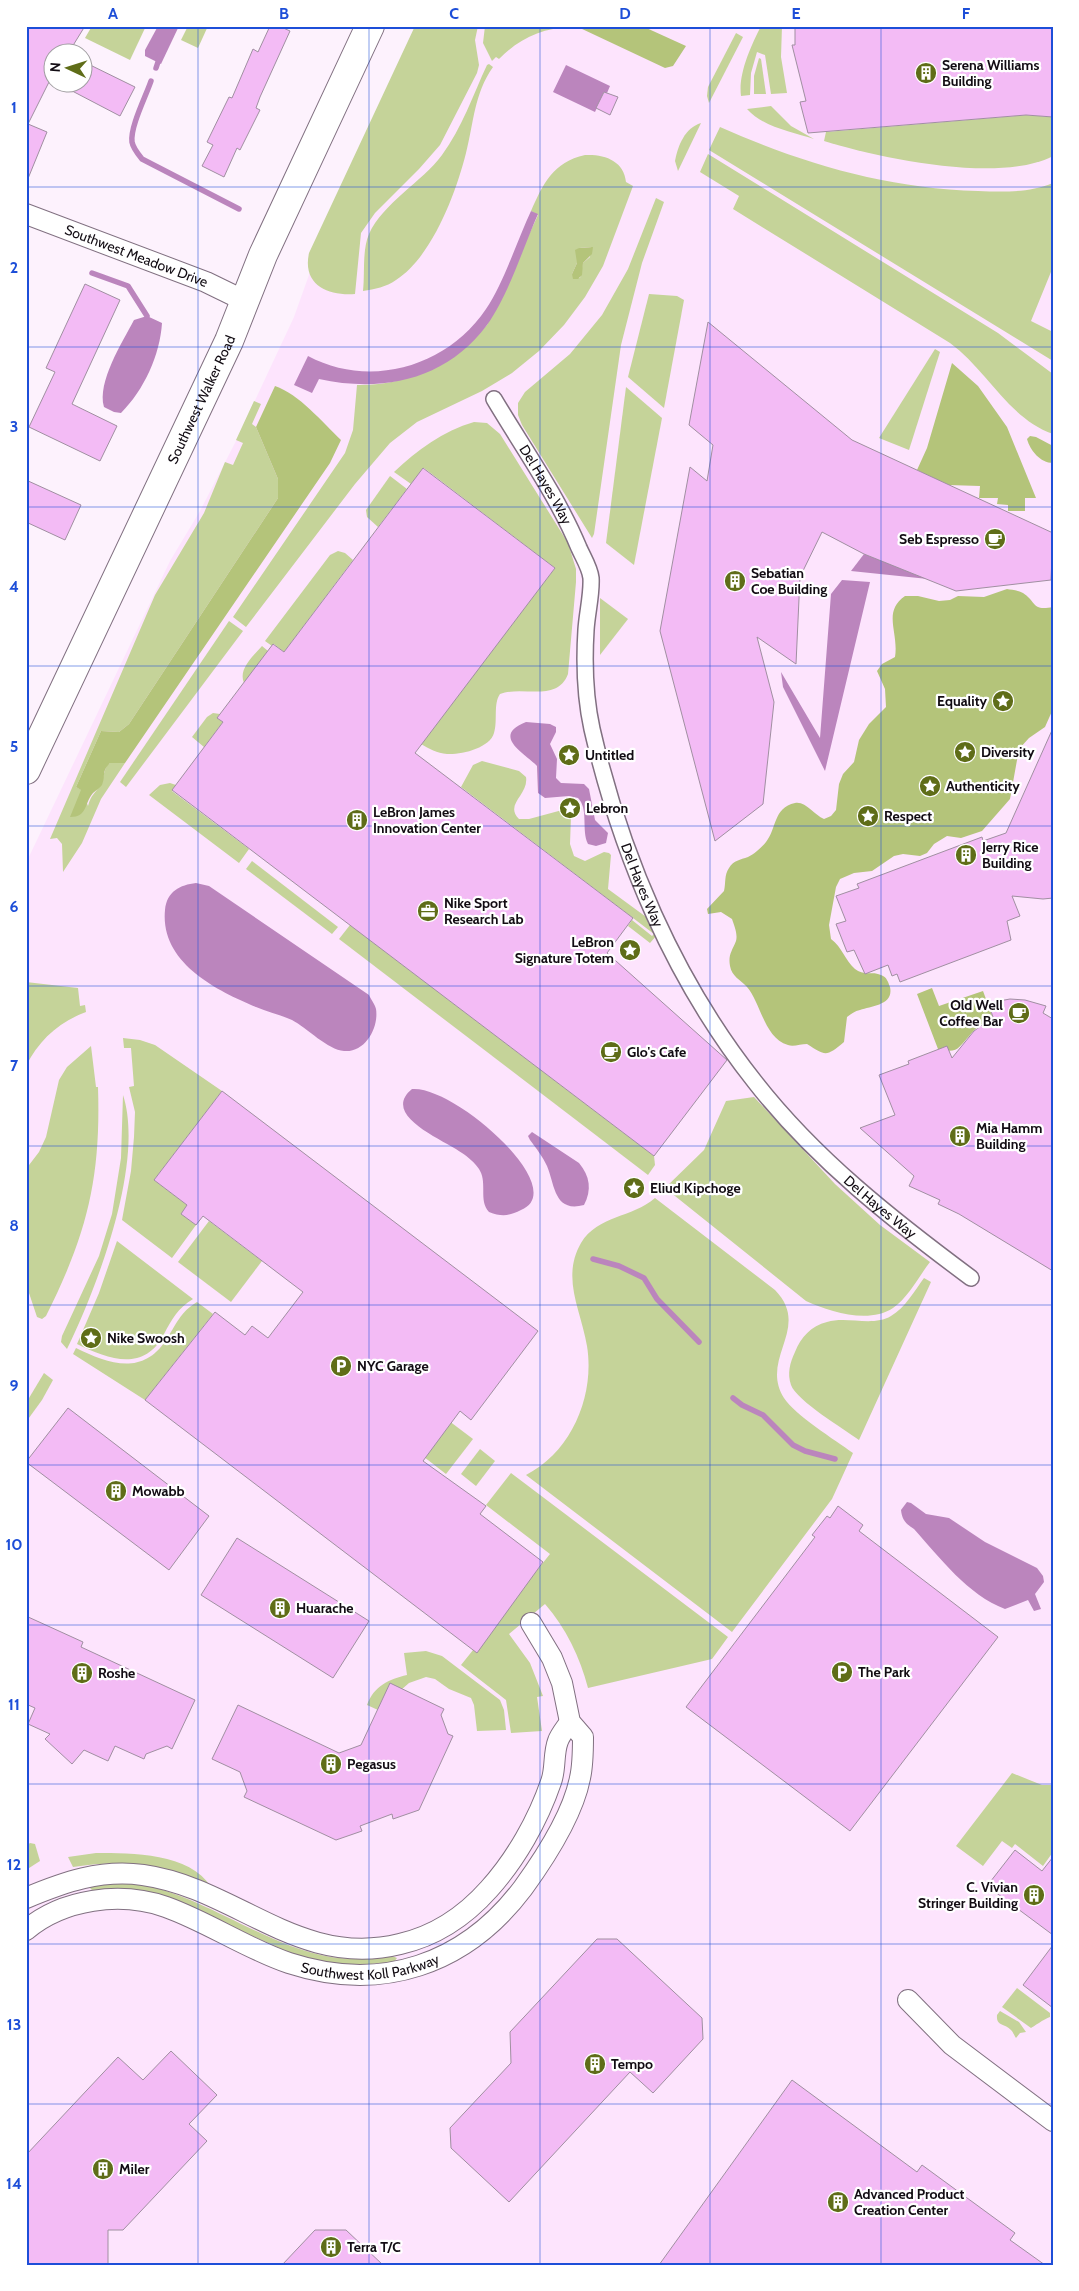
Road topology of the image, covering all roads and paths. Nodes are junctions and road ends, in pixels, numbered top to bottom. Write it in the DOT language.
graph roads {
  1 [pos="370,26"];
  2 [pos="26,214"];
  3 [pos="245,301"];
  4 [pos="494,399"];
  5 [pos="26,770"];
  6 [pos="971,1278"];
  7 [pos="531,1623"];
  8 [pos="570,1722"];
  9 [pos="26,1898"];
  10 [pos="26,1930"];
  11 [pos="908,2000"];
  12 [pos="1053,2121"];
  1 -- 3 [label="main road, Southwest Walker Road"];
  2 -- 3 [label="street, Southwest Meadow Drive"];
  3 -- 5 [label="main road, Southwest Walker Road"];
  4 -- 6 [label="street, Del Hayes Way"];
  7 -- 8 [label="street, Southwest Koll Parkway"];
  8 -- 9 [label="street, Southwest Koll Parkway"];
  8 -- 10 [label="street, Southwest Koll Parkway"];
  11 -- 12 [label="street"];
}
